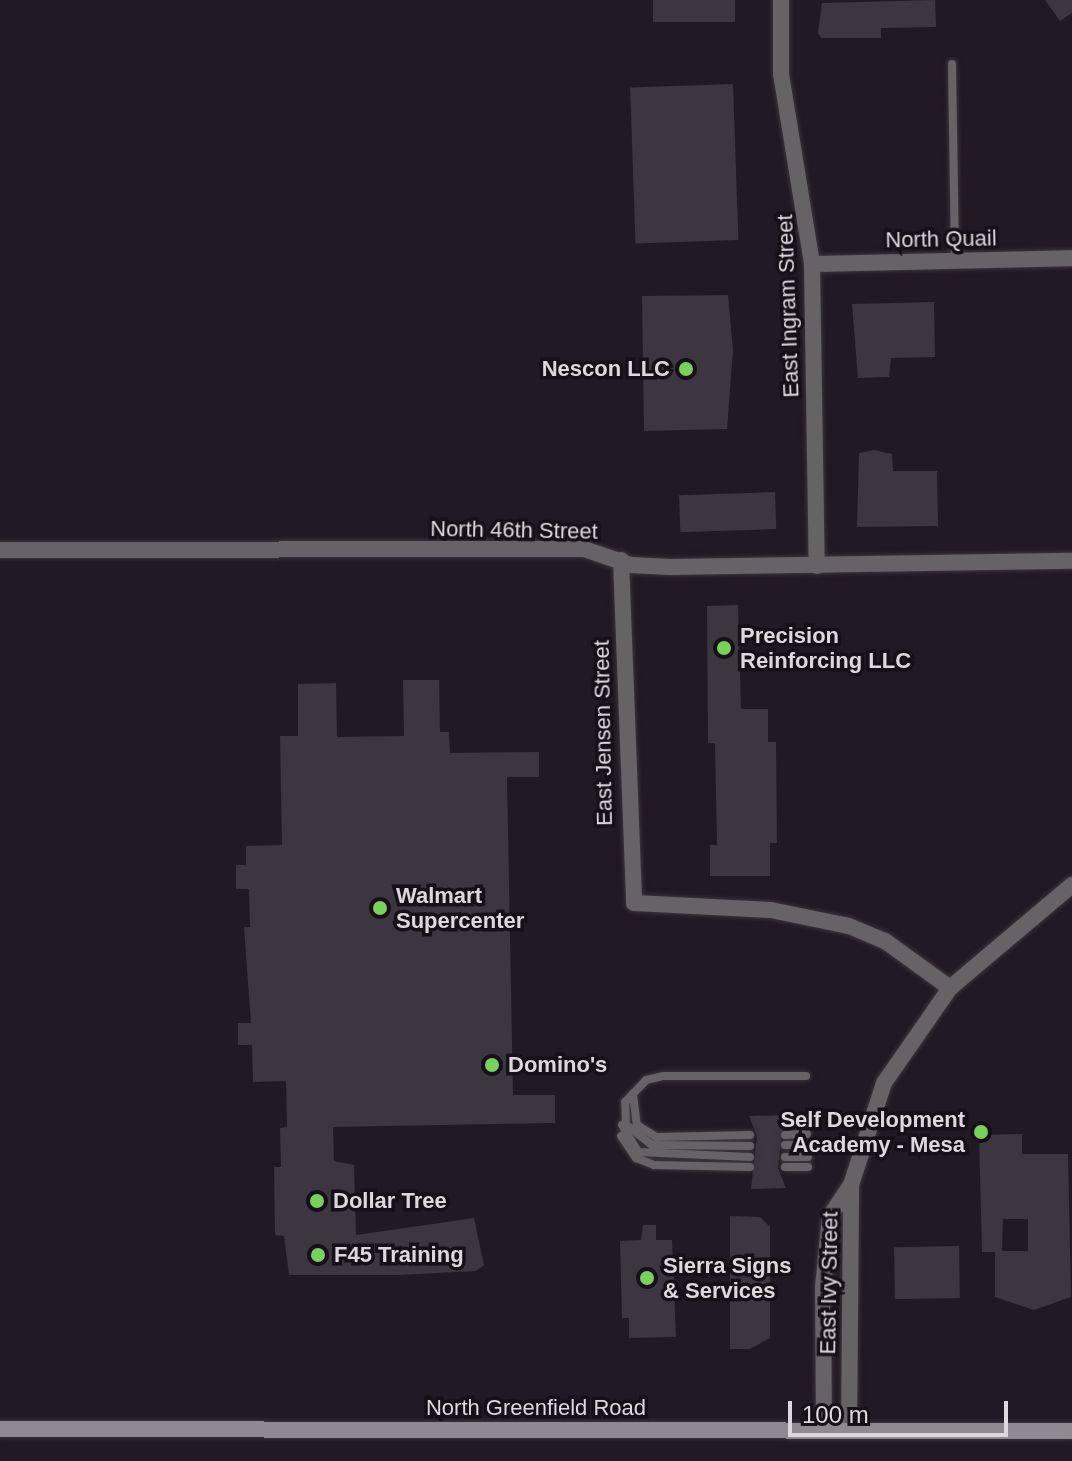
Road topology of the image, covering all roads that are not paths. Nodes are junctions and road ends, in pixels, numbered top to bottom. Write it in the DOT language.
graph roads {
  1 [pos="781,0"];
  2 [pos="952,64"];
  3 [pos="1072,258"];
  4 [pos="955,261"];
  5 [pos="812,264"];
  6 [pos="0,550"];
  7 [pos="621,560"];
  8 [pos="1072,561"];
  9 [pos="817,566"];
  10 [pos="1072,885"];
  11 [pos="950,988"];
  12 [pos="806,1076"];
  13 [pos="633,1094"];
  14 [pos="624,1113"];
  15 [pos="621,1123"];
  16 [pos="807,1134"];
  17 [pos="750,1135"];
  18 [pos="785,1135"];
  19 [pos="785,1145"];
  20 [pos="807,1145"];
  21 [pos="750,1146"];
  22 [pos="750,1157"];
  23 [pos="785,1157"];
  24 [pos="750,1167"];
  25 [pos="785,1167"];
  26 [pos="851,1185"];
  27 [pos="0,1429"];
  28 [pos="824,1430"];
  29 [pos="849,1430"];
  30 [pos="1072,1431"];
  1 -- 5 [label="street, East Ingram Street"];
  2 -- 4 [label="lane"];
  3 -- 4 [label="street, North Quail"];
  4 -- 5 [label="street, North Quail"];
  5 -- 9 [label="street, East Ingram Street"];
  6 -- 7 [label="street, North 46th Street"];
  7 -- 9 [label="street, North 46th Street"];
  7 -- 11 [label="street, East Jensen Street"];
  8 -- 9 [label="street, North 46th Street"];
  10 -- 11 [label="street, East Ivy Street"];
  11 -- 26 [label="street, East Ivy Street"];
  12 -- 13 [label="lane"];
  13 -- 14 [label="lane"];
  13 -- 17 [label="lane"];
  14 -- 15 [label="lane"];
  14 -- 21 [label="lane"];
  15 -- 22 [label="lane"];
  15 -- 24 [label="lane"];
  16 -- 18 [label="lane"];
  19 -- 20 [label="lane"];
  23 -- 25 [label="lane"];
  26 -- 28 [label="street, East Ivy Street"];
  26 -- 29 [label="street, East Ivy Street"];
  27 -- 28 [label="main road, North Greenfield Road"];
  28 -- 29 [label="main road, North Greenfield Road"];
  29 -- 30 [label="main road, North Greenfield Road"];
}
